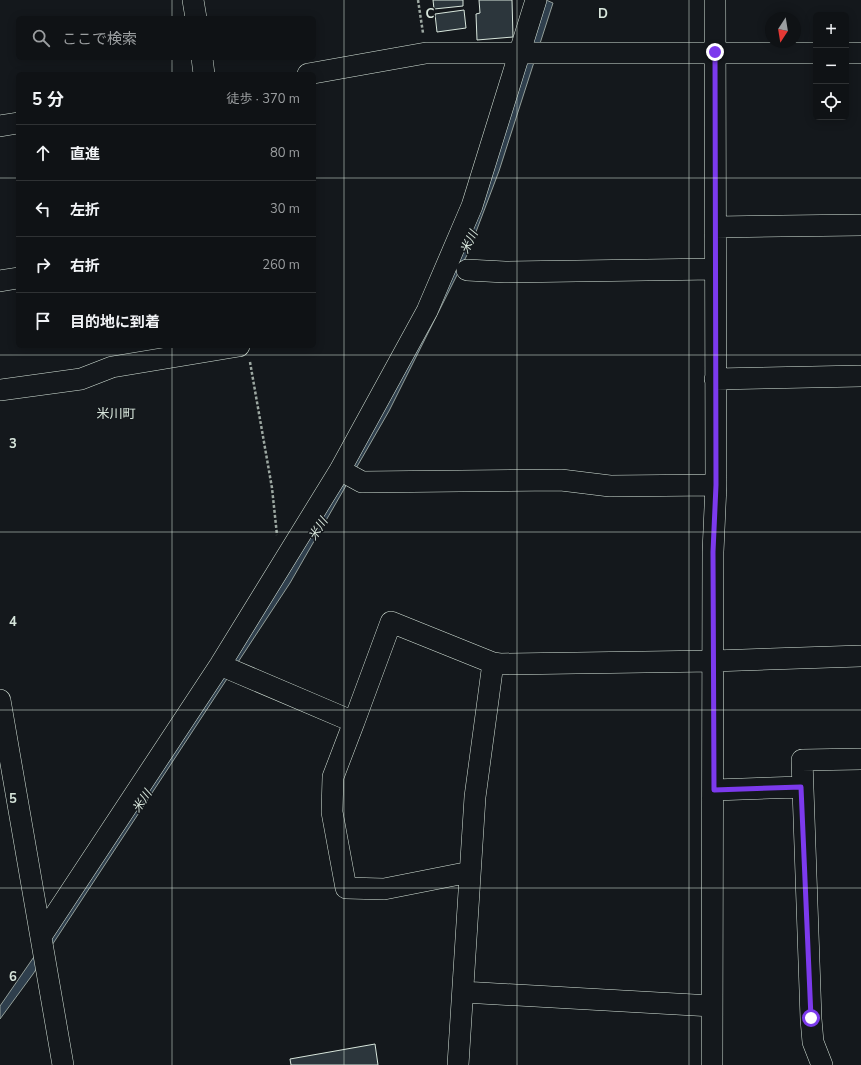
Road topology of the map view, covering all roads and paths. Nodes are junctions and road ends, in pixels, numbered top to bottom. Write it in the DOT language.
graph roads {
  1 [pos="193,0"];
  2 [pos="418,0"];
  3 [pos="536,0"];
  4 [pos="715,0"];
  5 [pos="196,16"];
  6 [pos="521,52"];
  7 [pos="715,52"];
  8 [pos="813,53"];
  9 [pos="849,53"];
  10 [pos="861,53"];
  11 [pos="426,54"];
  12 [pos="202,60"];
  13 [pos="204,72"];
  14 [pos="316,73"];
  15 [pos="16,123"];
  16 [pos="0,126"];
  17 [pos="861,225"];
  18 [pos="716,227"];
  19 [pos="715,269"];
  20 [pos="467,270"];
  21 [pos="16,278"];
  22 [pos="0,281"];
  23 [pos="244,353"];
  24 [pos="861,376"];
  25 [pos="715,379"];
  26 [pos="0,390"];
  27 [pos="340,470"];
  28 [pos="716,485"];
  29 [pos="286,558"];
  30 [pos="861,656"];
  31 [pos="713,661"];
  32 [pos="492,663"];
  33 [pos="220,665"];
  34 [pos="0,700"];
  35 [pos="354,722"];
  36 [pos="861,760"];
  37 [pos="801,787"];
  38 [pos="714,790"];
  39 [pos="470,872"];
  40 [pos="42,935"];
  41 [pos="463,992"];
  42 [pos="712,1006"];
  43 [pos="63,1065"];
  44 [pos="458,1065"];
  45 [pos="712,1065"];
  46 [pos="822,1065"];
  1 -- 5 [label="street"];
  2 -- 11 [label="path"];
  3 -- 6 [label="street"];
  4 -- 7 [label="street"];
  6 -- 7 [label="street"];
  6 -- 11 [label="street"];
  6 -- 27 [label="street"];
  7 -- 8 [label="street"];
  7 -- 18 [label="street"];
  9 -- 10 [label="street"];
  11 -- 14 [label="street"];
  12 -- 13 [label="street"];
  15 -- 16 [label="street"];
  17 -- 18 [label="street"];
  18 -- 19 [label="street"];
  19 -- 20 [label="street"];
  19 -- 25 [label="street"];
  21 -- 22 [label="street"];
  23 -- 26 [label="street"];
  23 -- 29 [label="path"];
  24 -- 25 [label="street"];
  25 -- 28 [label="street"];
  27 -- 28 [label="street"];
  27 -- 29 [label="street"];
  28 -- 31 [label="street"];
  29 -- 33 [label="street"];
  30 -- 31 [label="street"];
  31 -- 32 [label="street"];
  31 -- 38 [label="street"];
  32 -- 35 [label="street"];
  32 -- 39 [label="street"];
  33 -- 35 [label="street"];
  33 -- 40 [label="street"];
  34 -- 40 [label="street"];
  35 -- 39 [label="street"];
  36 -- 37 [label="street"];
  37 -- 38 [label="street"];
  37 -- 46 [label="street"];
  38 -- 42 [label="street"];
  39 -- 41 [label="street"];
  40 -- 43 [label="street"];
  41 -- 42 [label="street"];
  41 -- 44 [label="street"];
  42 -- 45 [label="street"];
}
